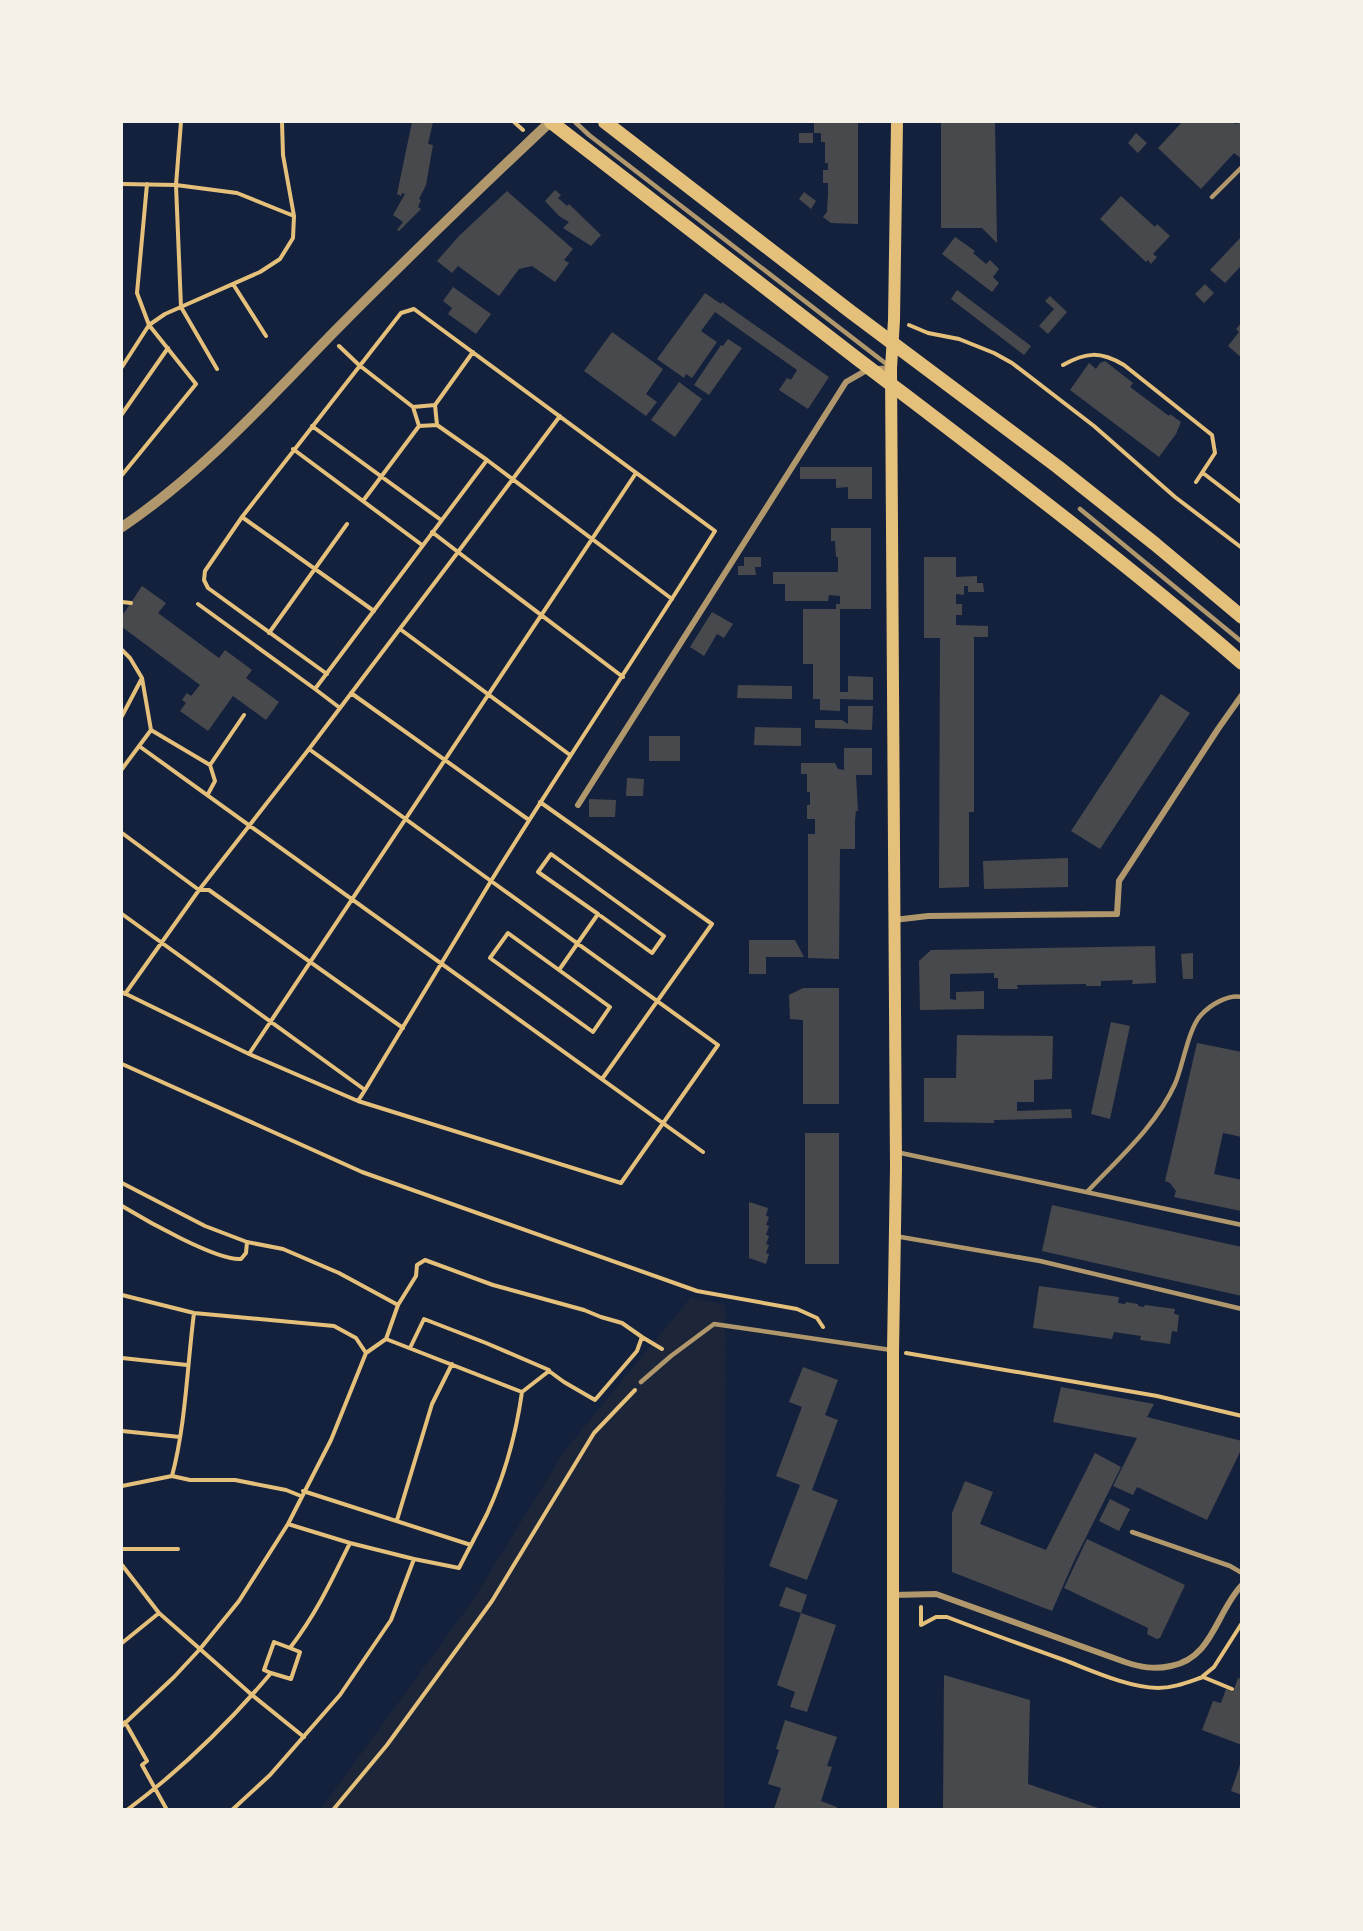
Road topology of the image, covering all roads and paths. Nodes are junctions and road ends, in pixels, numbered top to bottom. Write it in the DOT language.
graph roads {
  1 [pos="181,122"];
  2 [pos="282,122"];
  3 [pos="551,122"];
  4 [pos="575,122"];
  5 [pos="605,122"];
  6 [pos="897,122"];
  7 [pos="1242,167"];
  8 [pos="122,184"];
  9 [pos="147,184"];
  10 [pos="176,185"];
  11 [pos="1212,197"];
  12 [pos="294,216"];
  13 [pos="233,284"];
  14 [pos="181,307"];
  15 [pos="894,320"];
  16 [pos="149,325"];
  17 [pos="266,336"];
  18 [pos="329,337"];
  19 [pos="168,348"];
  20 [pos="473,352"];
  21 [pos="359,365"];
  22 [pos="1063,365"];
  23 [pos="122,367"];
  24 [pos="891,368"];
  25 [pos="217,369"];
  26 [pos="435,405"];
  27 [pos="413,407"];
  28 [pos="122,414"];
  29 [pos="560,416"];
  30 [pos="437,425"];
  31 [pos="312,426"];
  32 [pos="419,426"];
  33 [pos="293,449"];
  34 [pos="487,460"];
  35 [pos="636,473"];
  36 [pos="1203,473"];
  37 [pos="122,475"];
  38 [pos="381,477"];
  39 [pos="513,480"];
  40 [pos="1196,482"];
  41 [pos="363,501"];
  42 [pos="1242,503"];
  43 [pos="1080,509"];
  44 [pos="242,517"];
  45 [pos="441,520"];
  46 [pos="347,524"];
  47 [pos="122,527"];
  48 [pos="432,532"];
  49 [pos="592,539"];
  50 [pos="422,545"];
  51 [pos="1242,548"];
  52 [pos="458,552"];
  53 [pos="315,569"];
  54 [pos="672,599"];
  55 [pos="122,602"];
  56 [pos="131,603"];
  57 [pos="198,604"];
  58 [pos="374,611"];
  59 [pos="542,615"];
  60 [pos="1242,617"];
  61 [pos="400,629"];
  62 [pos="269,633"];
  63 [pos="1242,642"];
  64 [pos="122,650"];
  65 [pos="1242,663"];
  66 [pos="327,674"];
  67 [pos="623,677"];
  68 [pos="142,678"];
  69 [pos="315,689"];
  70 [pos="351,693"];
  71 [pos="489,695"];
  72 [pos="1242,695"];
  73 [pos="340,708"];
  74 [pos="244,715"];
  75 [pos="122,716"];
  76 [pos="151,730"];
  77 [pos="139,746"];
  78 [pos="309,749"];
  79 [pos="570,755"];
  80 [pos="445,760"];
  81 [pos="210,765"];
  82 [pos="122,769"];
  83 [pos="208,794"];
  84 [pos="540,802"];
  85 [pos="578,805"];
  86 [pos="405,819"];
  87 [pos="529,820"];
  88 [pos="251,825"];
  89 [pos="122,833"];
  90 [pos="491,881"];
  91 [pos="199,890"];
  92 [pos="352,899"];
  93 [pos="122,914"];
  94 [pos="598,914"];
  95 [pos="893,920"];
  96 [pos="577,943"];
  97 [pos="163,944"];
  98 [pos="310,962"];
  99 [pos="441,964"];
  100 [pos="559,970"];
  101 [pos="123,993"];
  102 [pos="1242,997"];
  103 [pos="658,1001"];
  104 [pos="271,1021"];
  105 [pos="403,1028"];
  106 [pos="249,1054"];
  107 [pos="122,1064"];
  108 [pos="602,1079"];
  109 [pos="365,1090"];
  110 [pos="358,1101"];
  111 [pos="663,1124"];
  112 [pos="703,1152"];
  113 [pos="896,1152"];
  114 [pos="122,1183"];
  115 [pos="1087,1192"];
  116 [pos="122,1206"];
  117 [pos="1242,1225"];
  118 [pos="895,1236"];
  119 [pos="247,1242"];
  120 [pos="122,1295"];
  121 [pos="398,1305"];
  122 [pos="1242,1309"];
  123 [pos="194,1312"];
  124 [pos="642,1336"];
  125 [pos="386,1339"];
  126 [pos="834,1342"];
  127 [pos="410,1348"];
  128 [pos="893,1351"];
  129 [pos="366,1353"];
  130 [pos="671,1356"];
  131 [pos="122,1358"];
  132 [pos="452,1364"];
  133 [pos="187,1365"];
  134 [pos="549,1371"];
  135 [pos="641,1382"];
  136 [pos="522,1392"];
  137 [pos="1242,1416"];
  138 [pos="122,1431"];
  139 [pos="180,1437"];
  140 [pos="172,1476"];
  141 [pos="122,1486"];
  142 [pos="303,1491"];
  143 [pos="301,1496"];
  144 [pos="397,1520"];
  145 [pos="288,1524"];
  146 [pos="1132,1532"];
  147 [pos="350,1544"];
  148 [pos="471,1545"];
  149 [pos="122,1549"];
  150 [pos="178,1549"];
  151 [pos="414,1559"];
  152 [pos="122,1565"];
  153 [pos="1242,1573"];
  154 [pos="1242,1585"];
  155 [pos="893,1595"];
  156 [pos="159,1613"];
  157 [pos="1242,1623"];
  158 [pos="122,1643"];
  159 [pos="290,1648"];
  160 [pos="200,1649"];
  161 [pos="271,1673"];
  162 [pos="1203,1677"];
  163 [pos="252,1695"];
  164 [pos="123,1724"];
  165 [pos="304,1737"];
  166 [pos="155,1788"];
  167 [pos="127,1809"];
  168 [pos="167,1809"];
  169 [pos="232,1809"];
  170 [pos="333,1809"];
  171 [pos="893,1809"];
  1 -- 10 [label="path"];
  2 -- 12 [label="path"];
  3 -- 18 [label="street"];
  3 -- 65 [label="highway"];
  4 -- 24 [label="lane"];
  5 -- 60 [label="highway"];
  6 -- 15 [label="main road"];
  7 -- 11 [label="lane"];
  8 -- 9 [label="path"];
  9 -- 10 [label="path"];
  9 -- 16 [label="path"];
  10 -- 12 [label="path"];
  10 -- 14 [label="path"];
  12 -- 13 [label="path"];
  13 -- 14 [label="path"];
  13 -- 17 [label="path"];
  14 -- 16 [label="path"];
  14 -- 25 [label="path"];
  15 -- 24 [label="main road"];
  15 -- 51 [label="path"];
  16 -- 19 [label="path"];
  16 -- 23 [label="path"];
  18 -- 21 [label="path"];
  18 -- 47 [label="street"];
  19 -- 28 [label="path"];
  19 -- 37 [label="path"];
  20 -- 21 [label="path"];
  20 -- 26 [label="path"];
  20 -- 29 [label="path"];
  21 -- 27 [label="path"];
  21 -- 31 [label="path"];
  22 -- 36 [label="path"];
  24 -- 85 [label="street"];
  24 -- 95 [label="main road"];
  26 -- 27 [label="path"];
  26 -- 30 [label="path"];
  27 -- 32 [label="path"];
  29 -- 35 [label="path"];
  29 -- 39 [label="path"];
  30 -- 32 [label="path"];
  30 -- 34 [label="path"];
  31 -- 33 [label="path"];
  31 -- 38 [label="path"];
  32 -- 38 [label="path"];
  33 -- 41 [label="path"];
  33 -- 44 [label="path"];
  34 -- 39 [label="path"];
  34 -- 45 [label="path"];
  35 -- 49 [label="path"];
  35 -- 54 [label="path"];
  36 -- 40 [label="path"];
  36 -- 42 [label="path"];
  38 -- 41 [label="path"];
  38 -- 45 [label="path"];
  39 -- 49 [label="path"];
  39 -- 52 [label="path"];
  41 -- 50 [label="path"];
  43 -- 63 [label="lane"];
  44 -- 53 [label="path"];
  44 -- 62 [label="path"];
  45 -- 48 [label="path"];
  46 -- 53 [label="path"];
  48 -- 50 [label="path"];
  48 -- 52 [label="path"];
  49 -- 54 [label="path"];
  49 -- 59 [label="path"];
  50 -- 58 [label="path"];
  52 -- 59 [label="path"];
  52 -- 61 [label="path"];
  53 -- 58 [label="path"];
  53 -- 62 [label="path"];
  54 -- 67 [label="path"];
  55 -- 56 [label="path"];
  57 -- 69 [label="path"];
  58 -- 66 [label="path"];
  59 -- 67 [label="path"];
  59 -- 71 [label="path"];
  61 -- 70 [label="path"];
  61 -- 71 [label="path"];
  62 -- 66 [label="path"];
  64 -- 68 [label="path"];
  66 -- 69 [label="path"];
  67 -- 79 [label="path"];
  68 -- 75 [label="path"];
  68 -- 76 [label="path"];
  69 -- 73 [label="path"];
  70 -- 73 [label="path"];
  70 -- 80 [label="path"];
  71 -- 79 [label="path"];
  71 -- 80 [label="path"];
  72 -- 95 [label="street"];
  73 -- 78 [label="path"];
  74 -- 81 [label="path"];
  76 -- 77 [label="path"];
  76 -- 81 [label="path"];
  77 -- 82 [label="path"];
  77 -- 83 [label="path"];
  78 -- 86 [label="path"];
  78 -- 88 [label="path"];
  79 -- 84 [label="path"];
  80 -- 86 [label="path"];
  80 -- 87 [label="path"];
  81 -- 83 [label="path"];
  83 -- 88 [label="path"];
  84 -- 87 [label="path"];
  84 -- 103 [label="path"];
  86 -- 90 [label="path"];
  86 -- 92 [label="path"];
  87 -- 90 [label="path"];
  88 -- 91 [label="path"];
  88 -- 92 [label="path"];
  89 -- 91 [label="path"];
  90 -- 96 [label="path"];
  90 -- 99 [label="path"];
  91 -- 97 [label="path"];
  91 -- 98 [label="path"];
  92 -- 98 [label="path"];
  92 -- 99 [label="path"];
  93 -- 97 [label="path"];
  94 -- 94 [label="path"];
  94 -- 96 [label="path"];
  95 -- 113 [label="main road"];
  96 -- 100 [label="path"];
  96 -- 103 [label="path"];
  97 -- 101 [label="path"];
  97 -- 104 [label="path"];
  98 -- 104 [label="path"];
  98 -- 105 [label="path"];
  99 -- 105 [label="path"];
  99 -- 108 [label="path"];
  100 -- 100 [label="path"];
  101 -- 106 [label="path"];
  102 -- 115 [label="lane"];
  103 -- 108 [label="path"];
  103 -- 111 [label="path"];
  104 -- 106 [label="path"];
  104 -- 109 [label="path"];
  105 -- 109 [label="path"];
  106 -- 110 [label="path"];
  107 -- 126 [label="path"];
  108 -- 111 [label="path"];
  109 -- 110 [label="path"];
  110 -- 111 [label="path"];
  111 -- 112 [label="path"];
  113 -- 115 [label="lane"];
  113 -- 118 [label="main road"];
  114 -- 119 [label="path"];
  115 -- 117 [label="lane"];
  116 -- 119 [label="path"];
  118 -- 122 [label="lane"];
  118 -- 128 [label="main road"];
  119 -- 121 [label="path"];
  120 -- 123 [label="path"];
  121 -- 124 [label="path"];
  121 -- 125 [label="path"];
  123 -- 129 [label="path"];
  123 -- 133 [label="path"];
  124 -- 130 [label="path"];
  124 -- 134 [label="path"];
  125 -- 127 [label="path"];
  125 -- 129 [label="path"];
  126 -- 128 [label="lane"];
  126 -- 130 [label="lane"];
  127 -- 132 [label="path"];
  127 -- 134 [label="path"];
  128 -- 137 [label="path"];
  128 -- 155 [label="main road"];
  129 -- 142 [label="path"];
  130 -- 135 [label="lane"];
  131 -- 133 [label="path"];
  132 -- 136 [label="path"];
  132 -- 144 [label="path"];
  133 -- 139 [label="path"];
  134 -- 136 [label="path"];
  135 -- 170 [label="path"];
  136 -- 148 [label="path"];
  138 -- 139 [label="path"];
  139 -- 140 [label="path"];
  140 -- 141 [label="path"];
  140 -- 143 [label="path"];
  142 -- 143 [label="path"];
  142 -- 144 [label="path"];
  143 -- 145 [label="path"];
  144 -- 148 [label="path"];
  145 -- 147 [label="path"];
  145 -- 160 [label="path"];
  146 -- 153 [label="lane"];
  147 -- 151 [label="path"];
  147 -- 159 [label="path"];
  148 -- 151 [label="path"];
  149 -- 150 [label="path"];
  151 -- 165 [label="path"];
  152 -- 156 [label="path"];
  154 -- 155 [label="street"];
  155 -- 171 [label="main road"];
  156 -- 158 [label="path"];
  156 -- 160 [label="path"];
  157 -- 162 [label="path"];
  159 -- 161 [label="path"];
  159 -- 161 [label="path"];
  160 -- 163 [label="path"];
  160 -- 164 [label="path"];
  161 -- 163 [label="path"];
  163 -- 165 [label="path"];
  163 -- 166 [label="path"];
  164 -- 166 [label="path"];
  165 -- 169 [label="path"];
  166 -- 167 [label="path"];
  166 -- 168 [label="path"];
}
